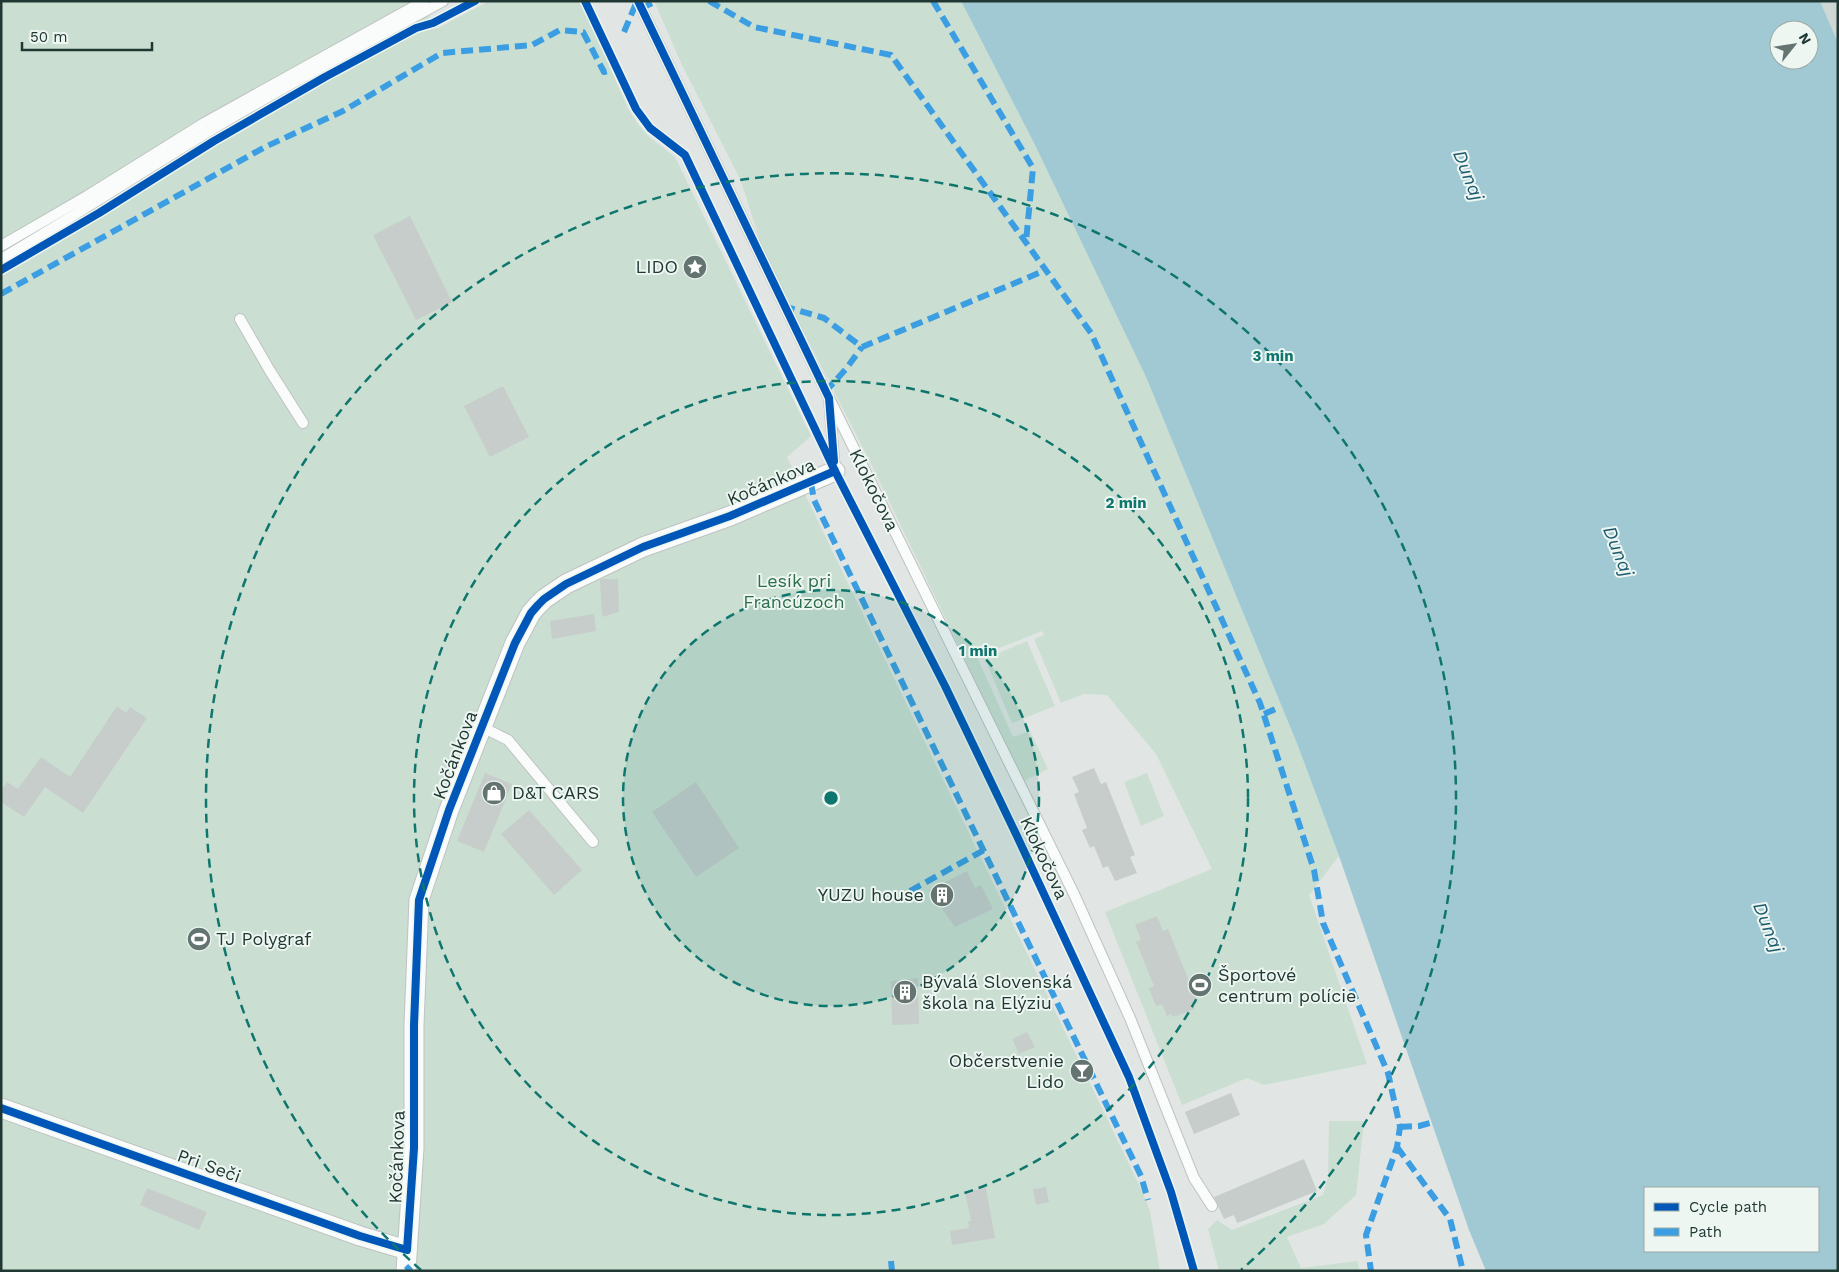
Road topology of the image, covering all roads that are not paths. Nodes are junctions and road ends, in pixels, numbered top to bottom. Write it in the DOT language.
graph roads {
  1 [pos="444,1"];
  2 [pos="638,1"];
  3 [pos="424,5"];
  4 [pos="1,246"];
  5 [pos="1,259"];
  6 [pos="240,320"];
  7 [pos="829,398"];
  8 [pos="303,422"];
  9 [pos="835,471"];
  10 [pos="482,726"];
  11 [pos="593,842"];
  12 [pos="1,1108"];
  13 [pos="1212,1206"];
  14 [pos="407,1250"];
  15 [pos="406,1271"];
  1 -- 3 [label="lane"];
  2 -- 7 [label="lane, Klokočova"];
  3 -- 4 [label="lane"];
  3 -- 5 [label="lane"];
  6 -- 8 [label="lane"];
  7 -- 9 [label="lane"];
  7 -- 13 [label="lane, Klokočova"];
  9 -- 10 [label="street, Kočánkova"];
  10 -- 11 [label="lane"];
  10 -- 14 [label="street, Kočánkova"];
  12 -- 14 [label="street, Pri Seči"];
  14 -- 15 [label="street"];
}
